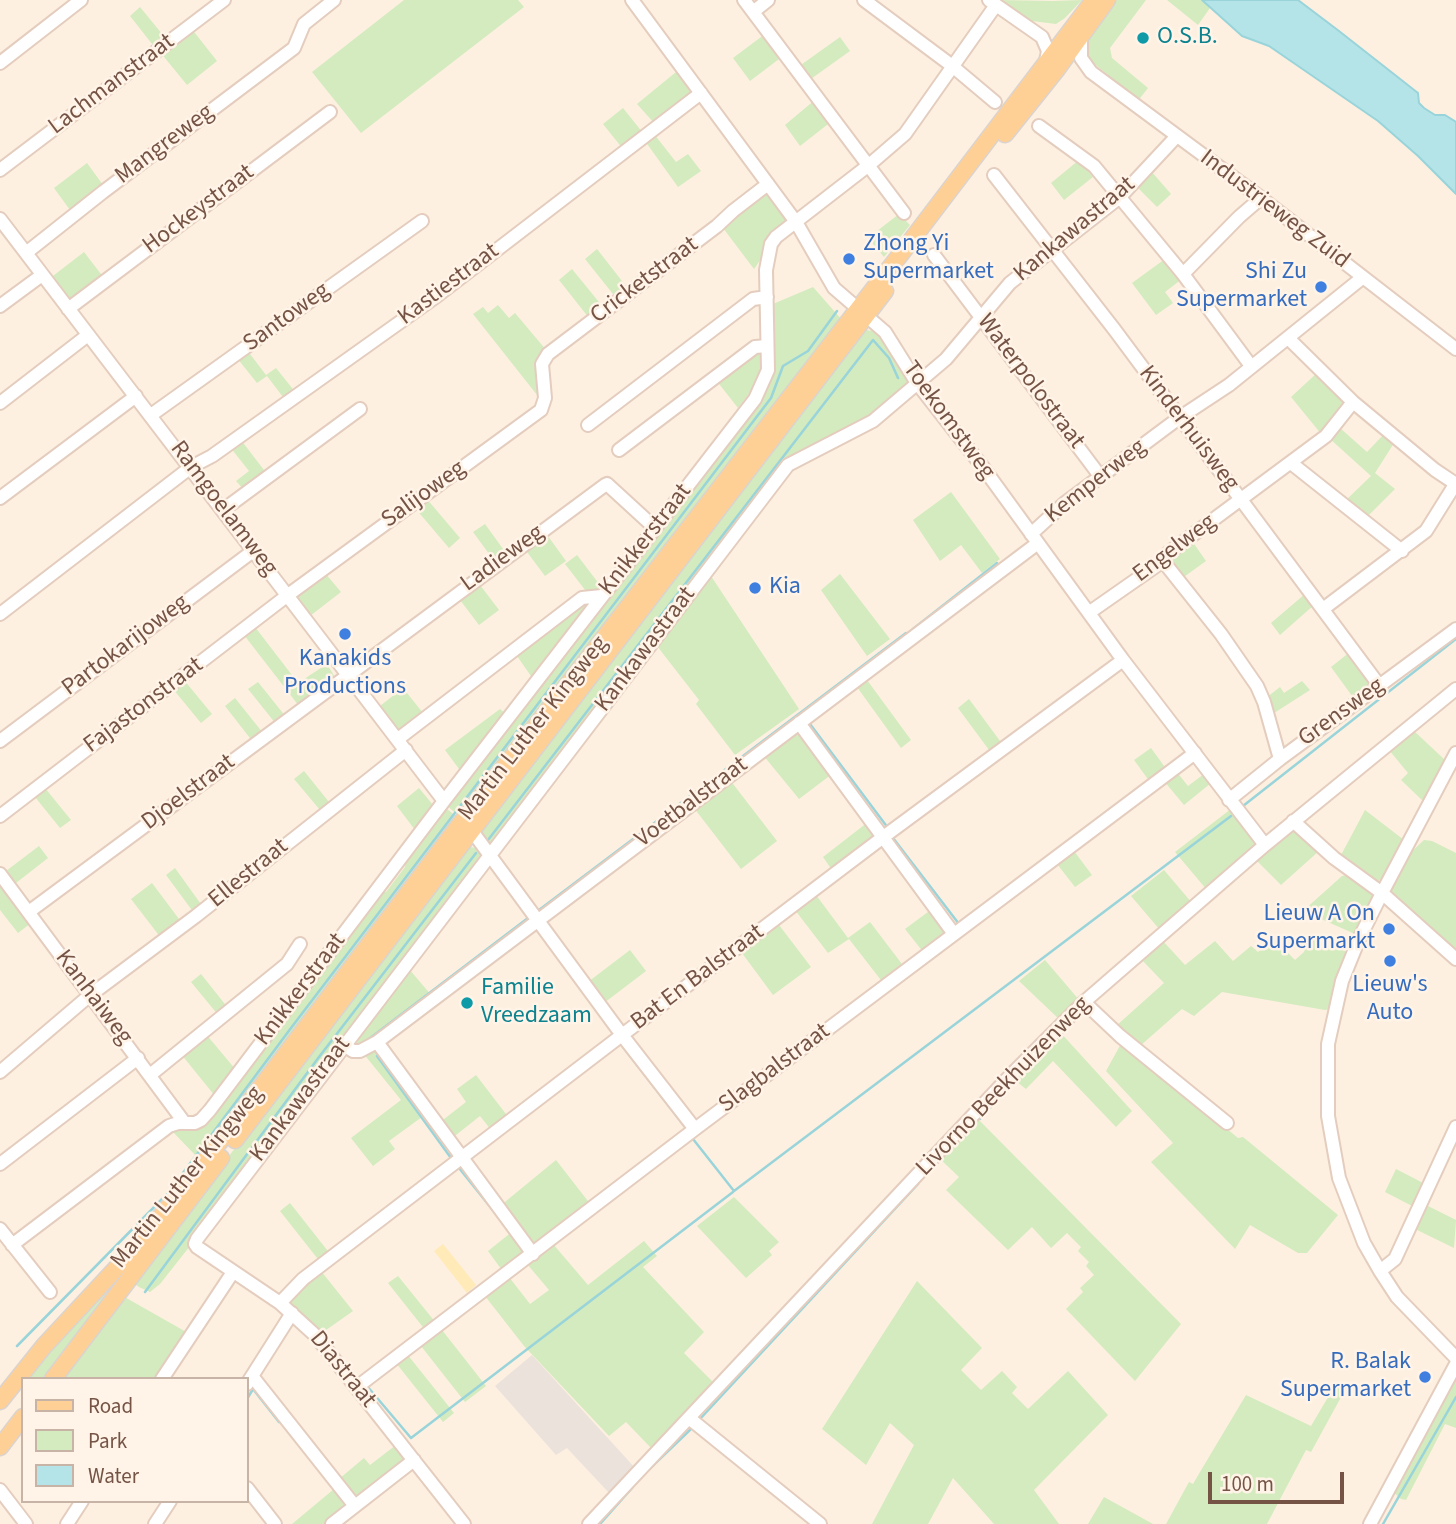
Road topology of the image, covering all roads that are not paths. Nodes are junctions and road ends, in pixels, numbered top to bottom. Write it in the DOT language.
graph roads {
  1 [pos="81,0"];
  2 [pos="224,0"];
  3 [pos="334,0"];
  4 [pos="632,0"];
  5 [pos="744,0"];
  6 [pos="768,0"];
  7 [pos="864,0"];
  8 [pos="1094,0"];
  9 [pos="1107,0"];
  10 [pos="993,2"];
  11 [pos="753,12"];
  12 [pos="1075,34"];
  13 [pos="1042,37"];
  14 [pos="0,63"];
  15 [pos="951,65"];
  16 [pos="1051,65"];
  17 [pos="1091,72"];
  18 [pos="701,93"];
  19 [pos="995,102"];
  20 [pos="330,112"];
  21 [pos="1039,126"];
  22 [pos="1176,137"];
  23 [pos="869,165"];
  24 [pos="0,170"];
  25 [pos="994,175"];
  26 [pos="768,184"];
  27 [pos="1120,197"];
  28 [pos="1261,198"];
  29 [pos="904,213"];
  30 [pos="0,219"];
  31 [pos="422,220"];
  32 [pos="796,222"];
  33 [pos="1052,249"];
  34 [pos="26,253"];
  35 [pos="934,255"];
  36 [pos="1183,274"];
  37 [pos="42,275"];
  38 [pos="1362,278"];
  39 [pos="767,297"];
  40 [pos="0,306"];
  41 [pos="68,309"];
  42 [pos="862,311"];
  43 [pos="983,317"];
  44 [pos="88,335"];
  45 [pos="1288,338"];
  46 [pos="767,346"];
  47 [pos="1456,349"];
  48 [pos="1251,366"];
  49 [pos="917,383"];
  50 [pos="544,387"];
  51 [pos="136,396"];
  52 [pos="1353,402"];
  53 [pos="0,403"];
  54 [pos="360,409"];
  55 [pos="151,415"];
  56 [pos="1179,418"];
  57 [pos="588,425"];
  58 [pos="619,450"];
  59 [pos="1291,463"];
  60 [pos="191,467"];
  61 [pos="1100,476"];
  62 [pos="1456,483"];
  63 [pos="0,498"];
  64 [pos="1241,499"];
  65 [pos="223,510"];
  66 [pos="655,528"];
  67 [pos="1035,538"];
  68 [pos="253,551"];
  69 [pos="1402,551"];
  70 [pos="1163,561"];
  71 [pos="288,596"];
  72 [pos="602,596"];
  73 [pos="1323,609"];
  74 [pos="1090,612"];
  75 [pos="0,614"];
  76 [pos="1456,629"];
  77 [pos="1123,660"];
  78 [pos="348,674"];
  79 [pos="1379,685"];
  80 [pos="1456,689"];
  81 [pos="799,723"];
  82 [pos="398,739"];
  83 [pos="0,741"];
  84 [pos="406,750"];
  85 [pos="1195,753"];
  86 [pos="1456,753"];
  87 [pos="1280,759"];
  88 [pos="1229,800"];
  89 [pos="444,801"];
  90 [pos="0,816"];
  91 [pos="1293,821"];
  92 [pos="467,827"];
  93 [pos="882,838"];
  94 [pos="1265,845"];
  95 [pos="489,856"];
  96 [pos="0,874"];
  97 [pos="1382,892"];
  98 [pos="30,911"];
  99 [pos="536,920"];
  100 [pos="954,934"];
  101 [pos="300,944"];
  102 [pos="1456,959"];
  103 [pos="89,996"];
  104 [pos="1084,1002"];
  105 [pos="622,1035"];
  106 [pos="377,1042"];
  107 [pos="344,1045"];
  108 [pos="138,1058"];
  109 [pos="0,1072"];
  110 [pos="150,1074"];
  111 [pos="184,1122"];
  112 [pos="1227,1123"];
  113 [pos="1456,1127"];
  114 [pos="695,1129"];
  115 [pos="463,1158"];
  116 [pos="0,1164"];
  117 [pos="0,1228"];
  118 [pos="195,1244"];
  119 [pos="12,1245"];
  120 [pos="533,1254"];
  121 [pos="233,1272"];
  122 [pos="1380,1272"];
  123 [pos="50,1292"];
  124 [pos="280,1303"];
  125 [pos="292,1313"];
  126 [pos="1456,1358"];
  127 [pos="1456,1364"];
  128 [pos="54,1377"];
  129 [pos="163,1377"];
  130 [pos="249,1380"];
  131 [pos="357,1387"];
  132 [pos="0,1401"];
  133 [pos="689,1418"];
  134 [pos="21,1421"];
  135 [pos="0,1447"];
  136 [pos="414,1460"];
  137 [pos="248,1489"];
  138 [pos="0,1490"];
  139 [pos="81,1503"];
  140 [pos="169,1503"];
  141 [pos="355,1506"];
  142 [pos="458,1522"];
  143 [pos="26,1524"];
  144 [pos="67,1524"];
  145 [pos="155,1524"];
  146 [pos="275,1524"];
  147 [pos="332,1524"];
  148 [pos="589,1524"];
  149 [pos="820,1524"];
  150 [pos="1370,1524"];
  1 -- 14 [label="street"];
  2 -- 24 [label="street, Lachmanstraat"];
  3 -- 34 [label="street, Mangreweg"];
  4 -- 18 [label="street, Toekomstweg"];
  5 -- 11 [label="street"];
  6 -- 11 [label="street"];
  7 -- 15 [label="street"];
  8 -- 12 [label="main road"];
  9 -- 12 [label="main road"];
  10 -- 13 [label="street"];
  10 -- 15 [label="street, Knikkerstraat"];
  11 -- 23 [label="street"];
  12 -- 13 [label="street"];
  12 -- 16 [label="main road, Martin Luther Kingweg"];
  12 -- 17 [label="street"];
  13 -- 16 [label="street"];
  15 -- 19 [label="street"];
  15 -- 23 [label="street, Knikkerstraat"];
  16 -- 17 [label="street"];
  16 -- 42 [label="main road, Martin Luther Kingweg"];
  17 -- 22 [label="street, Industrieweg Zuid"];
  18 -- 26 [label="street, Toekomstweg"];
  18 -- 60 [label="street, Kastiestraat"];
  20 -- 41 [label="street, Hockeystraat"];
  21 -- 27 [label="street"];
  22 -- 27 [label="street, Kankawastraat"];
  22 -- 28 [label="street, Industrieweg Zuid"];
  23 -- 29 [label="street"];
  23 -- 32 [label="street, Knikkerstraat"];
  25 -- 33 [label="street, Kinderhuisweg"];
  26 -- 32 [label="street, Toekomstweg"];
  26 -- 50 [label="street, Cricketstraat"];
  27 -- 33 [label="street, Kankawastraat"];
  27 -- 36 [label="street"];
  28 -- 36 [label="street"];
  28 -- 38 [label="street, Industrieweg Zuid"];
  30 -- 34 [label="street, Ramgoelamweg"];
  31 -- 55 [label="street, Santoweg"];
  32 -- 39 [label="street, Knikkerstraat"];
  32 -- 42 [label="street, Toekomstweg"];
  33 -- 43 [label="street, Kankawastraat"];
  33 -- 56 [label="street, Kinderhuisweg"];
  34 -- 37 [label="street, Ramgoelamweg"];
  35 -- 43 [label="street, Waterpolostraat"];
  36 -- 48 [label="street"];
  37 -- 40 [label="street"];
  37 -- 41 [label="street, Ramgoelamweg"];
  38 -- 45 [label="street, Kemperweg"];
  38 -- 47 [label="street, Industrieweg Zuid"];
  39 -- 46 [label="street, Knikkerstraat"];
  39 -- 57 [label="street"];
  41 -- 44 [label="street, Ramgoelamweg"];
  42 -- 49 [label="street, Toekomstweg"];
  42 -- 92 [label="main road, Martin Luther Kingweg"];
  43 -- 49 [label="street, Kankawastraat"];
  43 -- 61 [label="street, Waterpolostraat"];
  44 -- 51 [label="street, Ramgoelamweg"];
  44 -- 53 [label="street"];
  45 -- 48 [label="street, Kemperweg"];
  45 -- 52 [label="street"];
  46 -- 58 [label="street"];
  46 -- 66 [label="street, Knikkerstraat"];
  48 -- 56 [label="street, Kemperweg"];
  49 -- 67 [label="street, Toekomstweg"];
  49 -- 95 [label="street, Kankawastraat"];
  50 -- 71 [label="street, Salijoweg"];
  51 -- 55 [label="street, Ramgoelamweg"];
  51 -- 63 [label="street"];
  52 -- 59 [label="street, Engelweg"];
  52 -- 62 [label="street"];
  54 -- 65 [label="street"];
  55 -- 60 [label="street, Ramgoelamweg"];
  56 -- 61 [label="street, Kemperweg"];
  56 -- 64 [label="street, Kinderhuisweg"];
  59 -- 64 [label="street, Engelweg"];
  59 -- 69 [label="street"];
  60 -- 65 [label="street, Ramgoelamweg"];
  60 -- 75 [label="street, Kastiestraat"];
  61 -- 67 [label="street, Kemperweg"];
  62 -- 69 [label="street"];
  64 -- 70 [label="street, Engelweg"];
  64 -- 73 [label="street, Kinderhuisweg"];
  65 -- 68 [label="street, Ramgoelamweg"];
  66 -- 72 [label="street, Knikkerstraat"];
  66 -- 78 [label="street, Ladieweg"];
  67 -- 74 [label="street, Toekomstweg"];
  67 -- 81 [label="street, Voetbalstraat"];
  68 -- 71 [label="street, Ramgoelamweg"];
  68 -- 83 [label="street, Partokarijoweg"];
  69 -- 73 [label="street"];
  70 -- 74 [label="street, Engelweg"];
  70 -- 87 [label="street"];
  71 -- 78 [label="street, Ramgoelamweg"];
  71 -- 90 [label="street, Fajastonstraat"];
  72 -- 82 [label="street"];
  72 -- 89 [label="street, Knikkerstraat"];
  73 -- 79 [label="street, Kinderhuisweg"];
  74 -- 77 [label="street, Toekomstweg"];
  76 -- 79 [label="street, Grensweg"];
  77 -- 85 [label="street, Toekomstweg"];
  77 -- 93 [label="street, Bat En Balstraat"];
  78 -- 82 [label="street, Ramgoelamweg"];
  78 -- 98 [label="street, Djoelstraat"];
  79 -- 87 [label="street, Grensweg"];
  80 -- 91 [label="street, Livorno Beekhuizenweg"];
  81 -- 93 [label="street"];
  81 -- 99 [label="street, Voetbalstraat"];
  82 -- 84 [label="street, Ramgoelamweg"];
  84 -- 89 [label="street, Ramgoelamweg"];
  84 -- 103 [label="street, Ellestraat"];
  85 -- 88 [label="street, Toekomstweg"];
  85 -- 100 [label="street, Slagbalstraat"];
  86 -- 97 [label="street"];
  87 -- 88 [label="street, Grensweg"];
  88 -- 94 [label="street, Toekomstweg"];
  89 -- 111 [label="street, Knikkerstraat"];
  91 -- 94 [label="street, Livorno Beekhuizenweg"];
  91 -- 97 [label="street"];
  92 -- 95 [label="street"];
  92 -- 128 [label="main road, Martin Luther Kingweg"];
  92 -- 132 [label="main road, Martin Luther Kingweg"];
  93 -- 100 [label="street"];
  93 -- 105 [label="street, Bat En Balstraat"];
  94 -- 104 [label="street, Livorno Beekhuizenweg"];
  95 -- 99 [label="street"];
  95 -- 107 [label="street, Kankawastraat"];
  96 -- 98 [label="street, Kanhaiweg"];
  97 -- 102 [label="street"];
  97 -- 122 [label="street"];
  98 -- 103 [label="street, Kanhaiweg"];
  99 -- 105 [label="street"];
  99 -- 106 [label="street, Voetbalstraat"];
  100 -- 114 [label="street, Slagbalstraat"];
  101 -- 110 [label="street"];
  103 -- 108 [label="street, Kanhaiweg"];
  103 -- 109 [label="street, Ellestraat"];
  104 -- 112 [label="street"];
  104 -- 133 [label="street, Livorno Beekhuizenweg"];
  105 -- 114 [label="street"];
  105 -- 115 [label="street, Bat En Balstraat"];
  106 -- 107 [label="street, Voetbalstraat"];
  106 -- 115 [label="street"];
  107 -- 118 [label="street, Kankawastraat"];
  108 -- 110 [label="street, Kanhaiweg"];
  108 -- 116 [label="street"];
  110 -- 111 [label="street, Kanhaiweg"];
  111 -- 119 [label="street, Knikkerstraat"];
  113 -- 122 [label="street"];
  114 -- 120 [label="street, Slagbalstraat"];
  115 -- 120 [label="street"];
  115 -- 124 [label="street, Bat En Balstraat"];
  117 -- 119 [label="street"];
  118 -- 121 [label="street, Diastraat"];
  119 -- 123 [label="street"];
  120 -- 131 [label="street, Slagbalstraat"];
  121 -- 124 [label="street, Diastraat"];
  121 -- 129 [label="street"];
  122 -- 126 [label="street"];
  124 -- 125 [label="street, Diastraat"];
  125 -- 130 [label="street"];
  125 -- 131 [label="street, Diastraat"];
  127 -- 150 [label="street"];
  130 -- 141 [label="street"];
  131 -- 136 [label="street, Diastraat"];
  133 -- 148 [label="street, Livorno Beekhuizenweg"];
  133 -- 149 [label="street"];
  134 -- 135 [label="main road"];
  136 -- 141 [label="street"];
  136 -- 142 [label="street, Diastraat"];
  137 -- 146 [label="street"];
  138 -- 143 [label="street"];
  139 -- 144 [label="street"];
  140 -- 145 [label="street"];
  141 -- 147 [label="street"];
}
